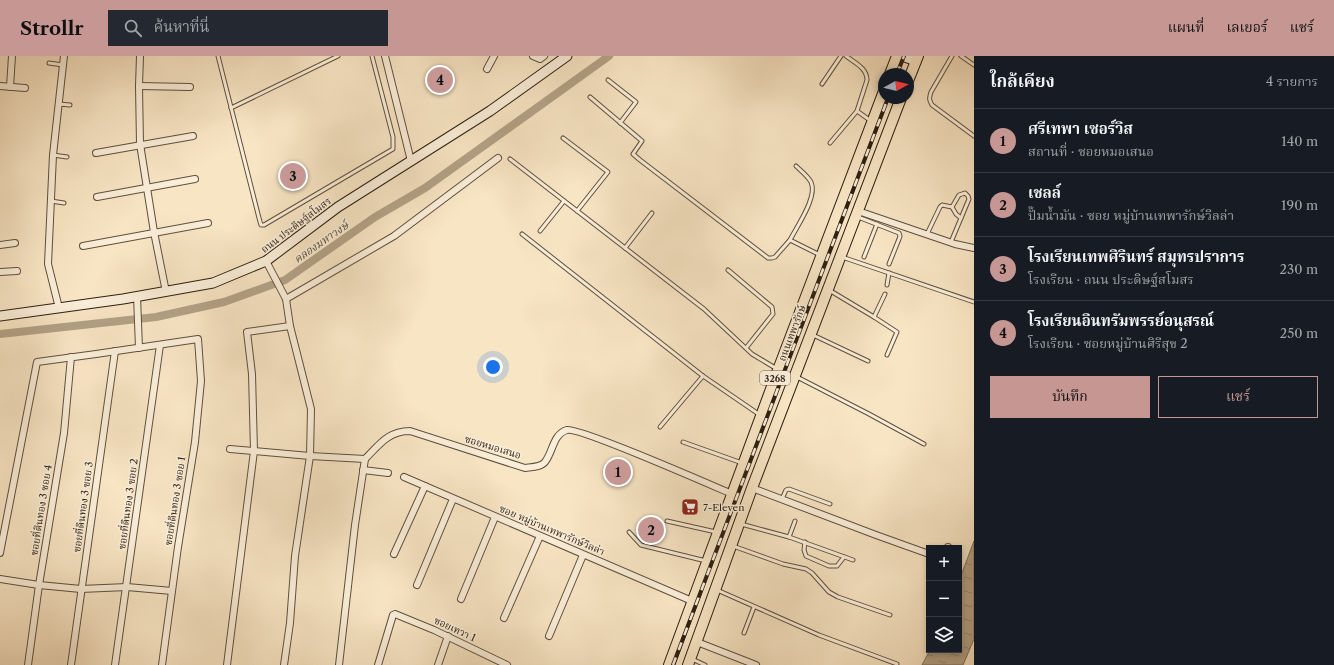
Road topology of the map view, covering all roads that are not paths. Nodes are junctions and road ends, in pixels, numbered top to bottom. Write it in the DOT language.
graph roads {
  1 [pos="12,56"];
  2 [pos="64,56"];
  3 [pos="140,56"];
  4 [pos="218,56"];
  5 [pos="338,56"];
  6 [pos="372,56"];
  7 [pos="385,56"];
  8 [pos="494,56"];
  9 [pos="533,56"];
  10 [pos="544,56"];
  11 [pos="567,56"];
  12 [pos="841,56"];
  13 [pos="846,56"];
  14 [pos="897,56"];
  15 [pos="902,56"];
  16 [pos="952,56"];
  17 [pos="961,56"];
  18 [pos="917,59"];
  19 [pos="49,63"];
  20 [pos="63,65"];
  21 [pos="974,65"];
  22 [pos="892,68"];
  23 [pos="487,70"];
  24 [pos="608,80"];
  25 [pos="822,84"];
  26 [pos="0,86"];
  27 [pos="139,86"];
  28 [pos="10,87"];
  29 [pos="190,87"];
  30 [pos="26,88"];
  31 [pos="590,97"];
  32 [pos="59,104"];
  33 [pos="879,104"];
  34 [pos="899,104"];
  35 [pos="70,105"];
  36 [pos="231,108"];
  37 [pos="857,111"];
  38 [pos="873,122"];
  39 [pos="620,123"];
  40 [pos="193,136"];
  41 [pos="974,136"];
  42 [pos="563,138"];
  43 [pos="830,143"];
  44 [pos="140,144"];
  45 [pos="96,153"];
  46 [pos="53,155"];
  47 [pos="67,157"];
  48 [pos="498,158"];
  49 [pos="510,159"];
  50 [pos="411,161"];
  51 [pos="796,166"];
  52 [pos="195,180"];
  53 [pos="147,188"];
  54 [pos="97,197"];
  55 [pos="564,201"];
  56 [pos="50,202"];
  57 [pos="64,203"];
  58 [pos="952,207"];
  59 [pos="578,211"];
  60 [pos="652,213"];
  61 [pos="857,214"];
  62 [pos="961,218"];
  63 [pos="208,223"];
  64 [pos="877,224"];
  65 [pos="540,231"];
  66 [pos="154,232"];
  67 [pos="522,234"];
  68 [pos="927,234"];
  69 [pos="790,240"];
  70 [pos="951,242"];
  71 [pos="16,243"];
  72 [pos="0,245"];
  73 [pos="83,246"];
  74 [pos="626,248"];
  75 [pos="974,248"];
  76 [pos="821,256"];
  77 [pos="840,257"];
  78 [pos="864,257"];
  79 [pos="266,261"];
  80 [pos="889,264"];
  81 [pos="728,270"];
  82 [pos="17,271"];
  83 [pos="0,272"];
  84 [pos="889,273"];
  85 [pos="887,285"];
  86 [pos="828,290"];
  87 [pos="166,292"];
  88 [pos="885,294"];
  89 [pos="137,296"];
  90 [pos="286,298"];
  91 [pos="974,302"];
  92 [pos="59,308"];
  93 [pos="0,316"];
  94 [pos="874,317"];
  95 [pos="290,326"];
  96 [pos="812,334"];
  97 [pos="160,345"];
  98 [pos="139,348"];
  99 [pos="746,348"];
  100 [pos="115,351"];
  101 [pos="887,355"];
  102 [pos="71,357"];
  103 [pos="868,361"];
  104 [pos="778,370"];
  105 [pos="703,376"];
  106 [pos="795,377"];
  107 [pos="761,416"];
  108 [pos="660,427"];
  109 [pos="683,442"];
  110 [pos="924,444"];
  111 [pos="230,449"];
  112 [pos="254,451"];
  113 [pos="310,456"];
  114 [pos="365,459"];
  115 [pos="743,463"];
  116 [pos="363,470"];
  117 [pos="388,473"];
  118 [pos="404,477"];
  119 [pos="425,486"];
  120 [pos="752,488"];
  121 [pos="732,494"];
  122 [pos="453,499"];
  123 [pos="782,499"];
  124 [pos="830,504"];
  125 [pos="495,517"];
  126 [pos="667,521"];
  127 [pos="795,521"];
  128 [pos="739,524"];
  129 [pos="629,532"];
  130 [pos="718,532"];
  131 [pos="2,533"];
  132 [pos="540,536"];
  133 [pos="788,537"];
  134 [pos="805,542"];
  135 [pos="731,546"];
  136 [pos="0,553"];
  137 [pos="926,553"];
  138 [pos="394,554"];
  139 [pos="583,555"];
  140 [pos="844,557"];
  141 [pos="853,560"];
  142 [pos="707,562"];
  143 [pos="0,579"];
  144 [pos="39,585"];
  145 [pos="417,585"];
  146 [pos="127,587"];
  147 [pos="81,589"];
  148 [pos="715,589"];
  149 [pos="172,591"];
  150 [pos="461,599"];
  151 [pos="692,601"];
  152 [pos="754,607"];
  153 [pos="890,615"];
  154 [pos="504,618"];
  155 [pos="744,633"];
  156 [pos="448,636"];
  157 [pos="549,636"];
  158 [pos="696,642"];
  159 [pos="689,662"];
  160 [pos="897,664"];
  161 [pos="28,665"];
  162 [pos="71,665"];
  163 [pos="115,665"];
  164 [pos="162,665"];
  165 [pos="227,665"];
  166 [pos="284,665"];
  167 [pos="339,665"];
  168 [pos="378,665"];
  169 [pos="438,665"];
  170 [pos="507,665"];
  171 [pos="668,665"];
  172 [pos="705,665"];
  173 [pos="756,665"];
  1 -- 28 [label="street"];
  2 -- 20 [label="street"];
  3 -- 27 [label="street"];
  4 -- 36 [label="lane"];
  5 -- 36 [label="lane"];
  6 -- 36 [label="lane"];
  7 -- 50 [label="street"];
  8 -- 23 [label="street"];
  9 -- 10 [label="street"];
  11 -- 50 [label="street, ถนน ประดิษฐ์สโมสร"];
  12 -- 25 [label="lane"];
  13 -- 37 [label="lane"];
  14 -- 22 [label="main road"];
  15 -- 18 [label="street"];
  16 -- 41 [label="lane"];
  17 -- 21 [label="lane"];
  19 -- 20 [label="lane"];
  20 -- 32 [label="street"];
  24 -- 39 [label="lane"];
  26 -- 28 [label="street"];
  27 -- 29 [label="street"];
  27 -- 44 [label="street"];
  28 -- 30 [label="street"];
  31 -- 39 [label="lane"];
  32 -- 35 [label="lane"];
  32 -- 46 [label="street"];
  33 -- 38 [label="main road, ถนนเทพารักษ์ / 3268"];
  34 -- 61 [label="main road, ถนนเทพารักษ์ / 3268"];
  37 -- 38 [label="lane"];
  37 -- 43 [label="lane"];
  38 -- 76 [label="main road, ถนนเทพารักษ์ / 3268"];
  39 -- 69 [label="lane"];
  40 -- 44 [label="street"];
  42 -- 59 [label="lane"];
  44 -- 45 [label="street"];
  44 -- 53 [label="street"];
  46 -- 47 [label="lane"];
  46 -- 56 [label="street"];
  48 -- 90 [label="street"];
  49 -- 55 [label="lane"];
  50 -- 79 [label="street, ถนน ประดิษฐ์สโมสร"];
  51 -- 69 [label="lane"];
  52 -- 53 [label="street"];
  53 -- 54 [label="street"];
  53 -- 66 [label="street"];
  55 -- 59 [label="lane"];
  55 -- 65 [label="lane"];
  56 -- 57 [label="lane"];
  56 -- 92 [label="street"];
  58 -- 62 [label="lane"];
  58 -- 62 [label="lane"];
  58 -- 68 [label="lane"];
  59 -- 74 [label="lane"];
  60 -- 74 [label="lane"];
  61 -- 64 [label="lane"];
  61 -- 68 [label="street"];
  61 -- 77 [label="main road, ถนนเทพารักษ์ / 3268"];
  62 -- 70 [label="lane"];
  63 -- 66 [label="street"];
  64 -- 78 [label="lane"];
  64 -- 80 [label="lane"];
  66 -- 73 [label="street"];
  66 -- 87 [label="street"];
  67 -- 105 [label="lane"];
  68 -- 70 [label="street"];
  69 -- 76 [label="lane"];
  70 -- 75 [label="street"];
  71 -- 72 [label="street"];
  74 -- 99 [label="lane"];
  76 -- 104 [label="main road, ถนนเทพารักษ์ / 3268"];
  77 -- 84 [label="lane"];
  77 -- 86 [label="main road, ถนนเทพารักษ์ / 3268"];
  79 -- 87 [label="street, ถนน ประดิษฐ์สโมสร"];
  79 -- 90 [label="street"];
  81 -- 99 [label="lane"];
  82 -- 83 [label="street"];
  84 -- 85 [label="lane"];
  84 -- 91 [label="lane"];
  86 -- 94 [label="lane"];
  86 -- 96 [label="main road, ถนนเทพารักษ์ / 3268"];
  87 -- 89 [label="street, ถนน ประดิษฐ์สโมสร"];
  88 -- 94 [label="lane"];
  89 -- 92 [label="street, ถนน ประดิษฐ์สโมสร"];
  89 -- 98 [label="street"];
  90 -- 95 [label="street"];
  92 -- 93 [label="street, ถนน ประดิษฐ์สโมสร"];
  94 -- 101 [label="lane"];
  95 -- 112 [label="street"];
  95 -- 113 [label="street"];
  96 -- 103 [label="lane"];
  96 -- 106 [label="main road, ถนนเทพารักษ์ / 3268"];
  97 -- 98 [label="street"];
  97 -- 146 [label="street, ซอยที่ดินทอง 3 ซอย 2"];
  97 -- 149 [label="street, ซอยที่ดินทอง 3 ซอย 1"];
  98 -- 100 [label="street"];
  99 -- 104 [label="lane"];
  100 -- 102 [label="street"];
  100 -- 147 [label="street, ซอยที่ดินทอง 3 ซอย 3"];
  102 -- 131 [label="street"];
  102 -- 144 [label="street, ซอยที่ดินทอง 3 ซอย 4"];
  104 -- 107 [label="main road, ถนนเทพารักษ์ / 3268"];
  105 -- 107 [label="lane"];
  105 -- 108 [label="lane"];
  106 -- 110 [label="lane"];
  106 -- 120 [label="main road, ถนนเทพารักษ์ / 3268"];
  107 -- 115 [label="main road, ถนนเทพารักษ์ / 3268"];
  109 -- 115 [label="lane"];
  111 -- 112 [label="street"];
  112 -- 113 [label="street"];
  112 -- 165 [label="street"];
  113 -- 114 [label="street"];
  113 -- 166 [label="street"];
  114 -- 116 [label="street"];
  114 -- 121 [label="street, ซอยหมอเสนอ"];
  115 -- 121 [label="main road, ถนนเทพารักษ์ / 3268"];
  116 -- 117 [label="street"];
  116 -- 167 [label="street"];
  118 -- 119 [label="street, ซอย หมู่บ้านเทพารักษ์วิลล่า"];
  119 -- 122 [label="street, ซอย หมู่บ้านเทพารักษ์วิลล่า"];
  119 -- 138 [label="street"];
  120 -- 123 [label="street"];
  120 -- 128 [label="main road, ถนนเทพารักษ์ / 3268"];
  121 -- 130 [label="main road, ถนนเทพารักษ์ / 3268"];
  122 -- 125 [label="street, ซอย หมู่บ้านเทพารักษ์วิลล่า"];
  122 -- 145 [label="street"];
  123 -- 124 [label="lane"];
  123 -- 137 [label="street"];
  125 -- 132 [label="street, ซอย หมู่บ้านเทพารักษ์วิลล่า"];
  125 -- 150 [label="street"];
  126 -- 130 [label="lane"];
  127 -- 133 [label="lane"];
  128 -- 133 [label="lane"];
  128 -- 135 [label="main road, ถนนเทพารักษ์ / 3268"];
  129 -- 142 [label="lane"];
  130 -- 142 [label="main road, ถนนเทพารักษ์ / 3268"];
  131 -- 136 [label="street"];
  132 -- 139 [label="street, ซอย หมู่บ้านเทพารักษ์วิลล่า"];
  132 -- 154 [label="street"];
  133 -- 134 [label="lane"];
  134 -- 140 [label="lane"];
  134 -- 140 [label="lane"];
  135 -- 148 [label="main road, ถนนเทพารักษ์ / 3268"];
  135 -- 153 [label="lane"];
  139 -- 151 [label="street, ซอย หมู่บ้านเทพารักษ์วิลล่า"];
  139 -- 157 [label="street"];
  140 -- 141 [label="lane"];
  142 -- 151 [label="main road, ถนนเทพารักษ์ / 3268"];
  143 -- 144 [label="street"];
  144 -- 147 [label="street"];
  144 -- 161 [label="street, ซอยที่ดินทอง 3 ซอย 4"];
  146 -- 147 [label="street"];
  146 -- 149 [label="street"];
  146 -- 163 [label="street, ซอยที่ดินทอง 3 ซอย 2"];
  147 -- 162 [label="street, ซอยที่ดินทอง 3 ซอย 3"];
  148 -- 152 [label="lane"];
  148 -- 158 [label="main road, ถนนเทพารักษ์ / 3268"];
  149 -- 164 [label="street, ซอยที่ดินทอง 3 ซอย 1"];
  151 -- 171 [label="main road, ถนนเทพารักษ์ / 3268"];
  152 -- 155 [label="lane"];
  152 -- 160 [label="lane"];
  156 -- 168 [label="street, ซอยเทวา 1"];
  156 -- 169 [label="street"];
  156 -- 170 [label="street, ซอยเทวา 1"];
  158 -- 159 [label="main road, ถนนเทพารักษ์ / 3268"];
  158 -- 173 [label="street"];
  159 -- 172 [label="lane"];
}
